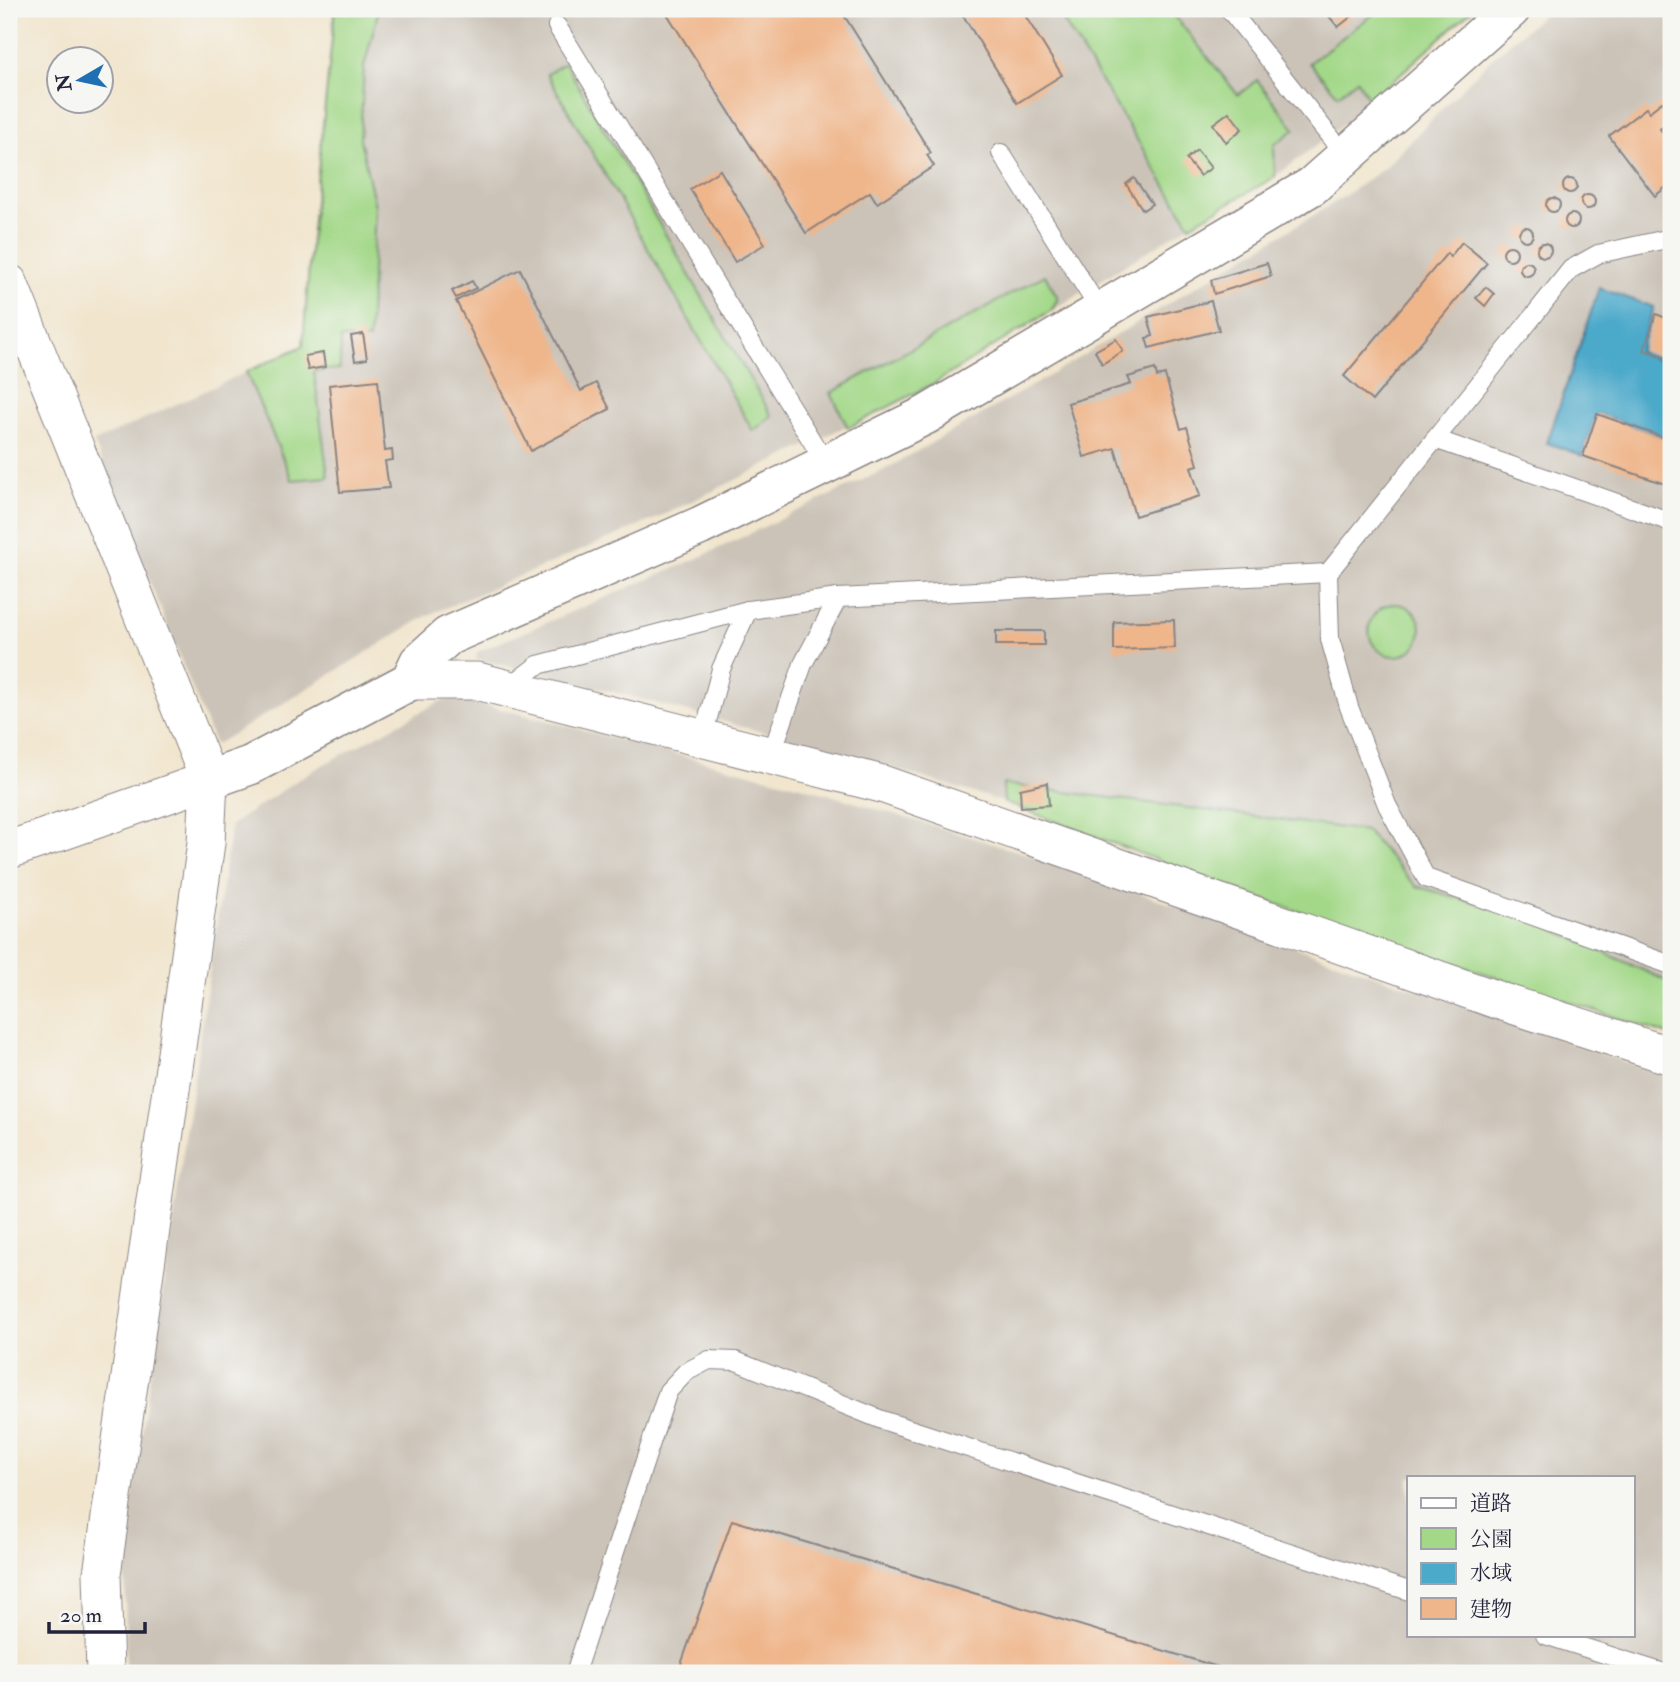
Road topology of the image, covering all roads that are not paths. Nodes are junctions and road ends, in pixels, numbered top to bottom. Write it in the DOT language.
graph roads {
  1 [pos="1229,9"];
  2 [pos="1511,9"];
  3 [pos="557,26"];
  4 [pos="1001,153"];
  5 [pos="1346,158"];
  6 [pos="1671,238"];
  7 [pos="9,283"];
  8 [pos="1101,312"];
  9 [pos="1435,439"];
  10 [pos="826,464"];
  11 [pos="1671,522"];
  12 [pos="1328,573"];
  13 [pos="838,598"];
  14 [pos="748,610"];
  15 [pos="410,681"];
  16 [pos="508,688"];
  17 [pos="703,737"];
  18 [pos="771,755"];
  19 [pos="209,780"];
  20 [pos="9,850"];
  21 [pos="1671,965"];
  22 [pos="1671,1056"];
  23 [pos="1407,1590"];
  24 [pos="1548,1636"];
  25 [pos="105,1673"];
  26 [pos="575,1673"];
  27 [pos="1664,1673"];
  1 -- 5 [label="lane"];
  2 -- 5 [label="street"];
  3 -- 10 [label="lane"];
  4 -- 8 [label="lane"];
  5 -- 8 [label="street"];
  6 -- 9 [label="lane"];
  7 -- 19 [label="street"];
  8 -- 10 [label="street"];
  9 -- 11 [label="lane"];
  9 -- 12 [label="lane"];
  10 -- 15 [label="street"];
  12 -- 13 [label="lane"];
  12 -- 21 [label="lane"];
  13 -- 14 [label="lane"];
  13 -- 18 [label="lane"];
  14 -- 16 [label="lane"];
  14 -- 17 [label="lane"];
  15 -- 16 [label="street"];
  15 -- 19 [label="street"];
  16 -- 17 [label="street"];
  17 -- 18 [label="street"];
  18 -- 22 [label="street"];
  19 -- 20 [label="street"];
  19 -- 25 [label="street"];
  23 -- 26 [label="lane"];
  24 -- 27 [label="lane"];
}
